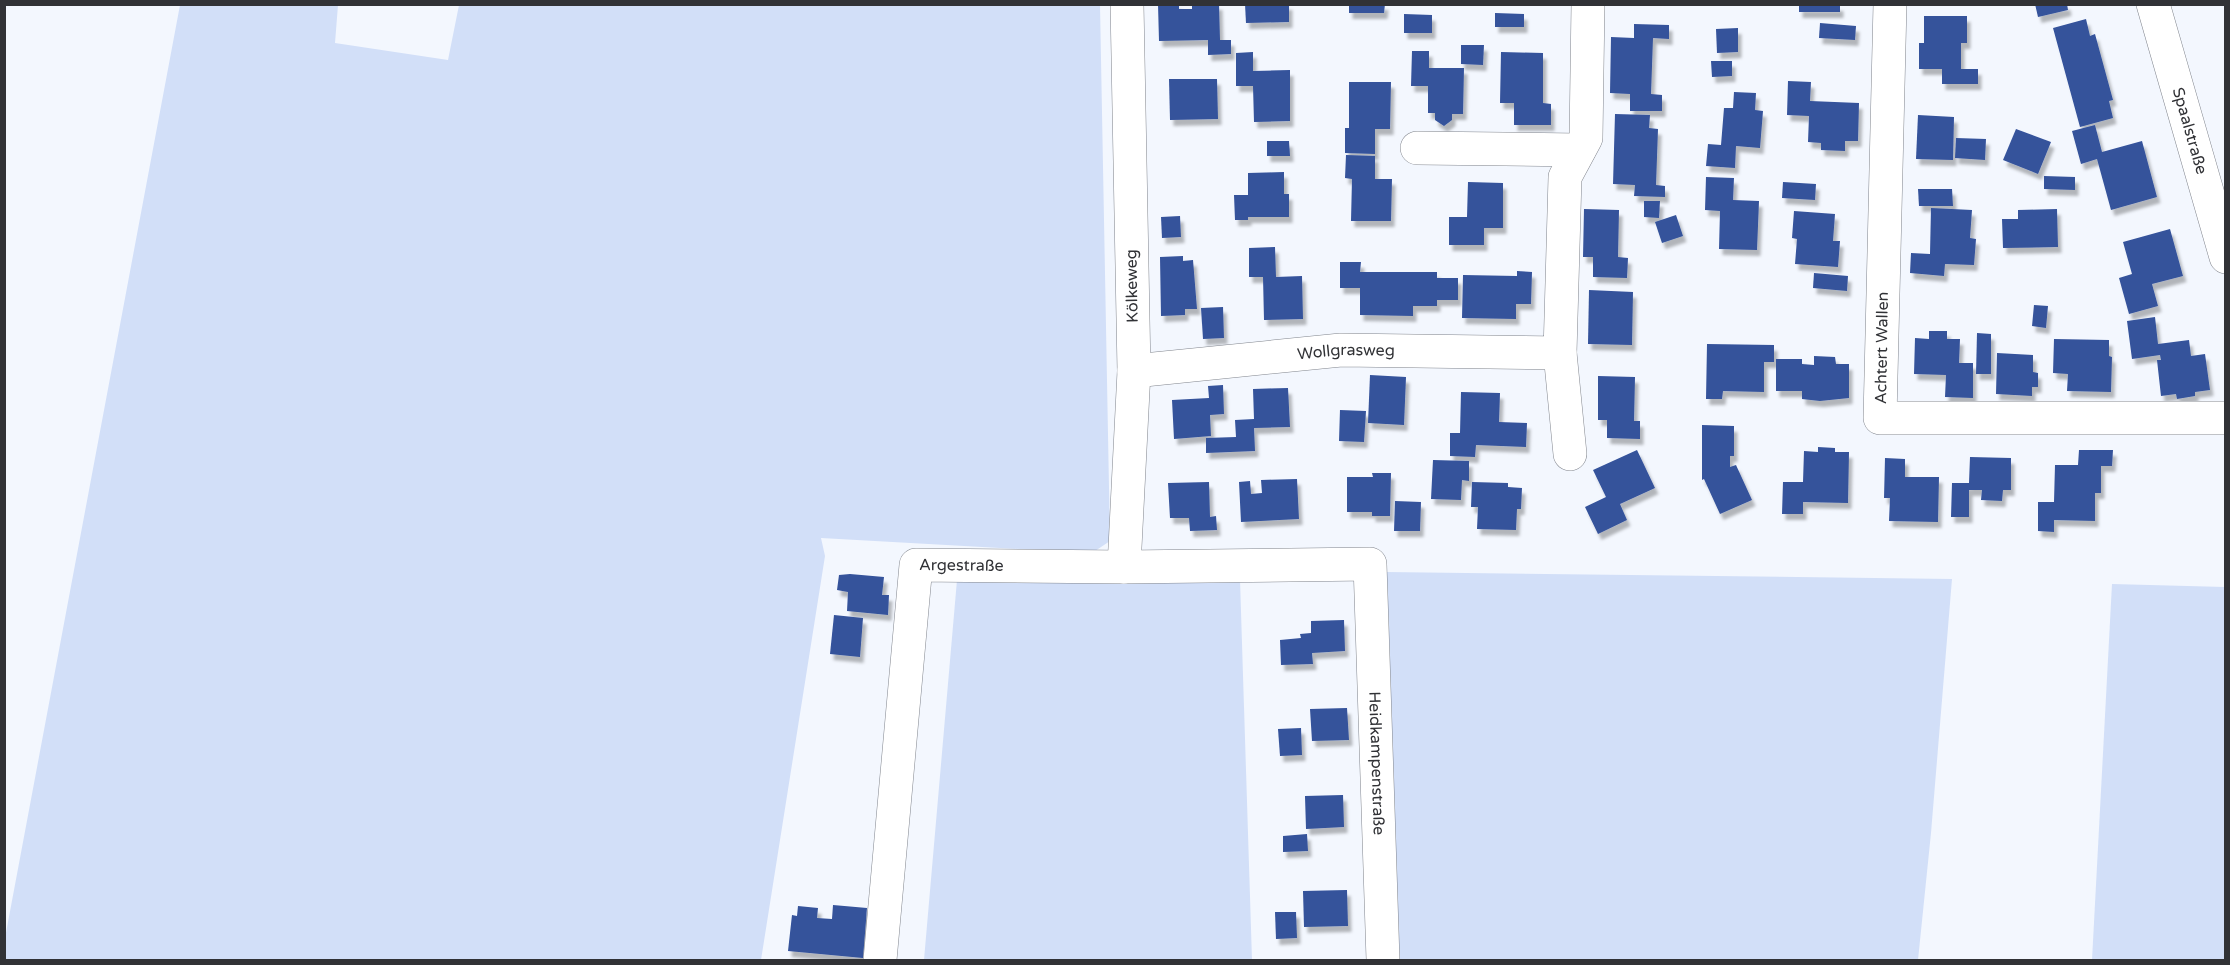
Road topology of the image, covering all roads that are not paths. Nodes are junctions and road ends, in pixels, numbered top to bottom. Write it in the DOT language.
graph roads {
  1 [pos="1126,4"];
  2 [pos="1588,4"];
  3 [pos="1890,4"];
  4 [pos="2153,4"];
  5 [pos="1417,148"];
  6 [pos="1578,150"];
  7 [pos="2226,257"];
  8 [pos="1560,353"];
  9 [pos="1134,371"];
  10 [pos="2226,417"];
  11 [pos="1570,454"];
  12 [pos="1370,564"];
  13 [pos="1124,567"];
  14 [pos="880,960"];
  15 [pos="1383,960"];
  1 -- 9 [label="street, Kölkeweg"];
  2 -- 6 [label="street"];
  3 -- 10 [label="street, Achtert Wallen"];
  4 -- 7 [label="street, Spaalstraße"];
  5 -- 6 [label="street"];
  6 -- 8 [label="street"];
  8 -- 9 [label="street, Wollgrasweg"];
  8 -- 11 [label="street"];
  9 -- 13 [label="street, Kölkeweg"];
  12 -- 13 [label="street, Argestraße"];
  12 -- 15 [label="street, Heidkampenstraße"];
  13 -- 14 [label="street, Argestraße"];
}
